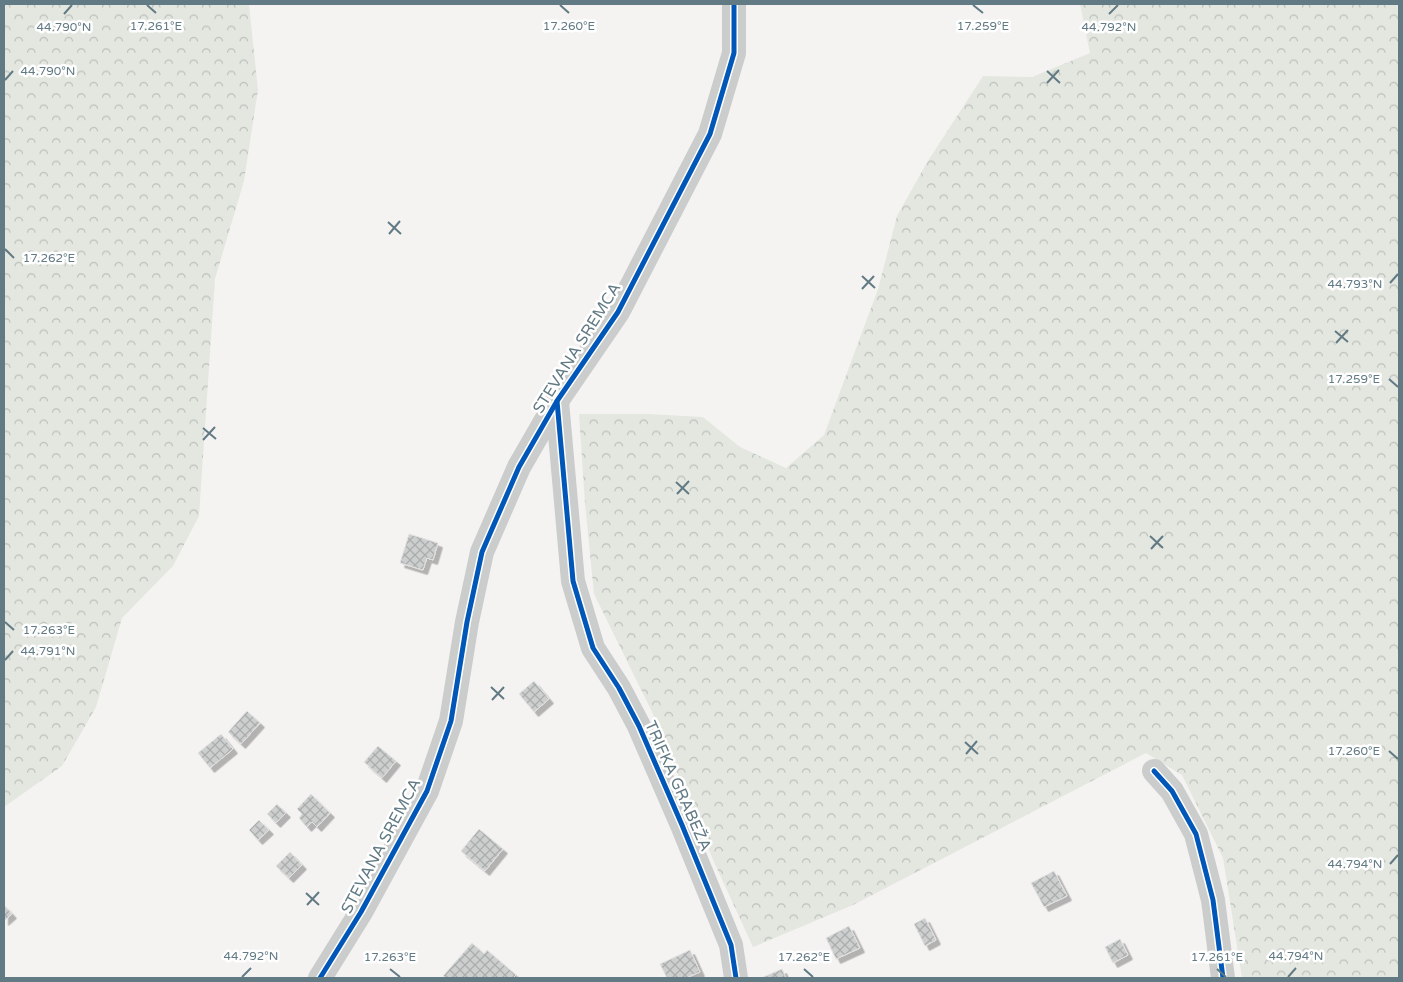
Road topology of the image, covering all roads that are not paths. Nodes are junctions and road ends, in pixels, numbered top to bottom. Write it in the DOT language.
graph roads {
  1 [pos="734,4"];
  2 [pos="557,401"];
  3 [pos="1154,771"];
  4 [pos="320,978"];
  5 [pos="736,978"];
  6 [pos="1223,978"];
  1 -- 2 [label="street, STEVANA SREMCA"];
  2 -- 4 [label="street, STEVANA SREMCA"];
  2 -- 5 [label="street, TRIFKA GRABEŽA"];
  3 -- 6 [label="street"];
}
